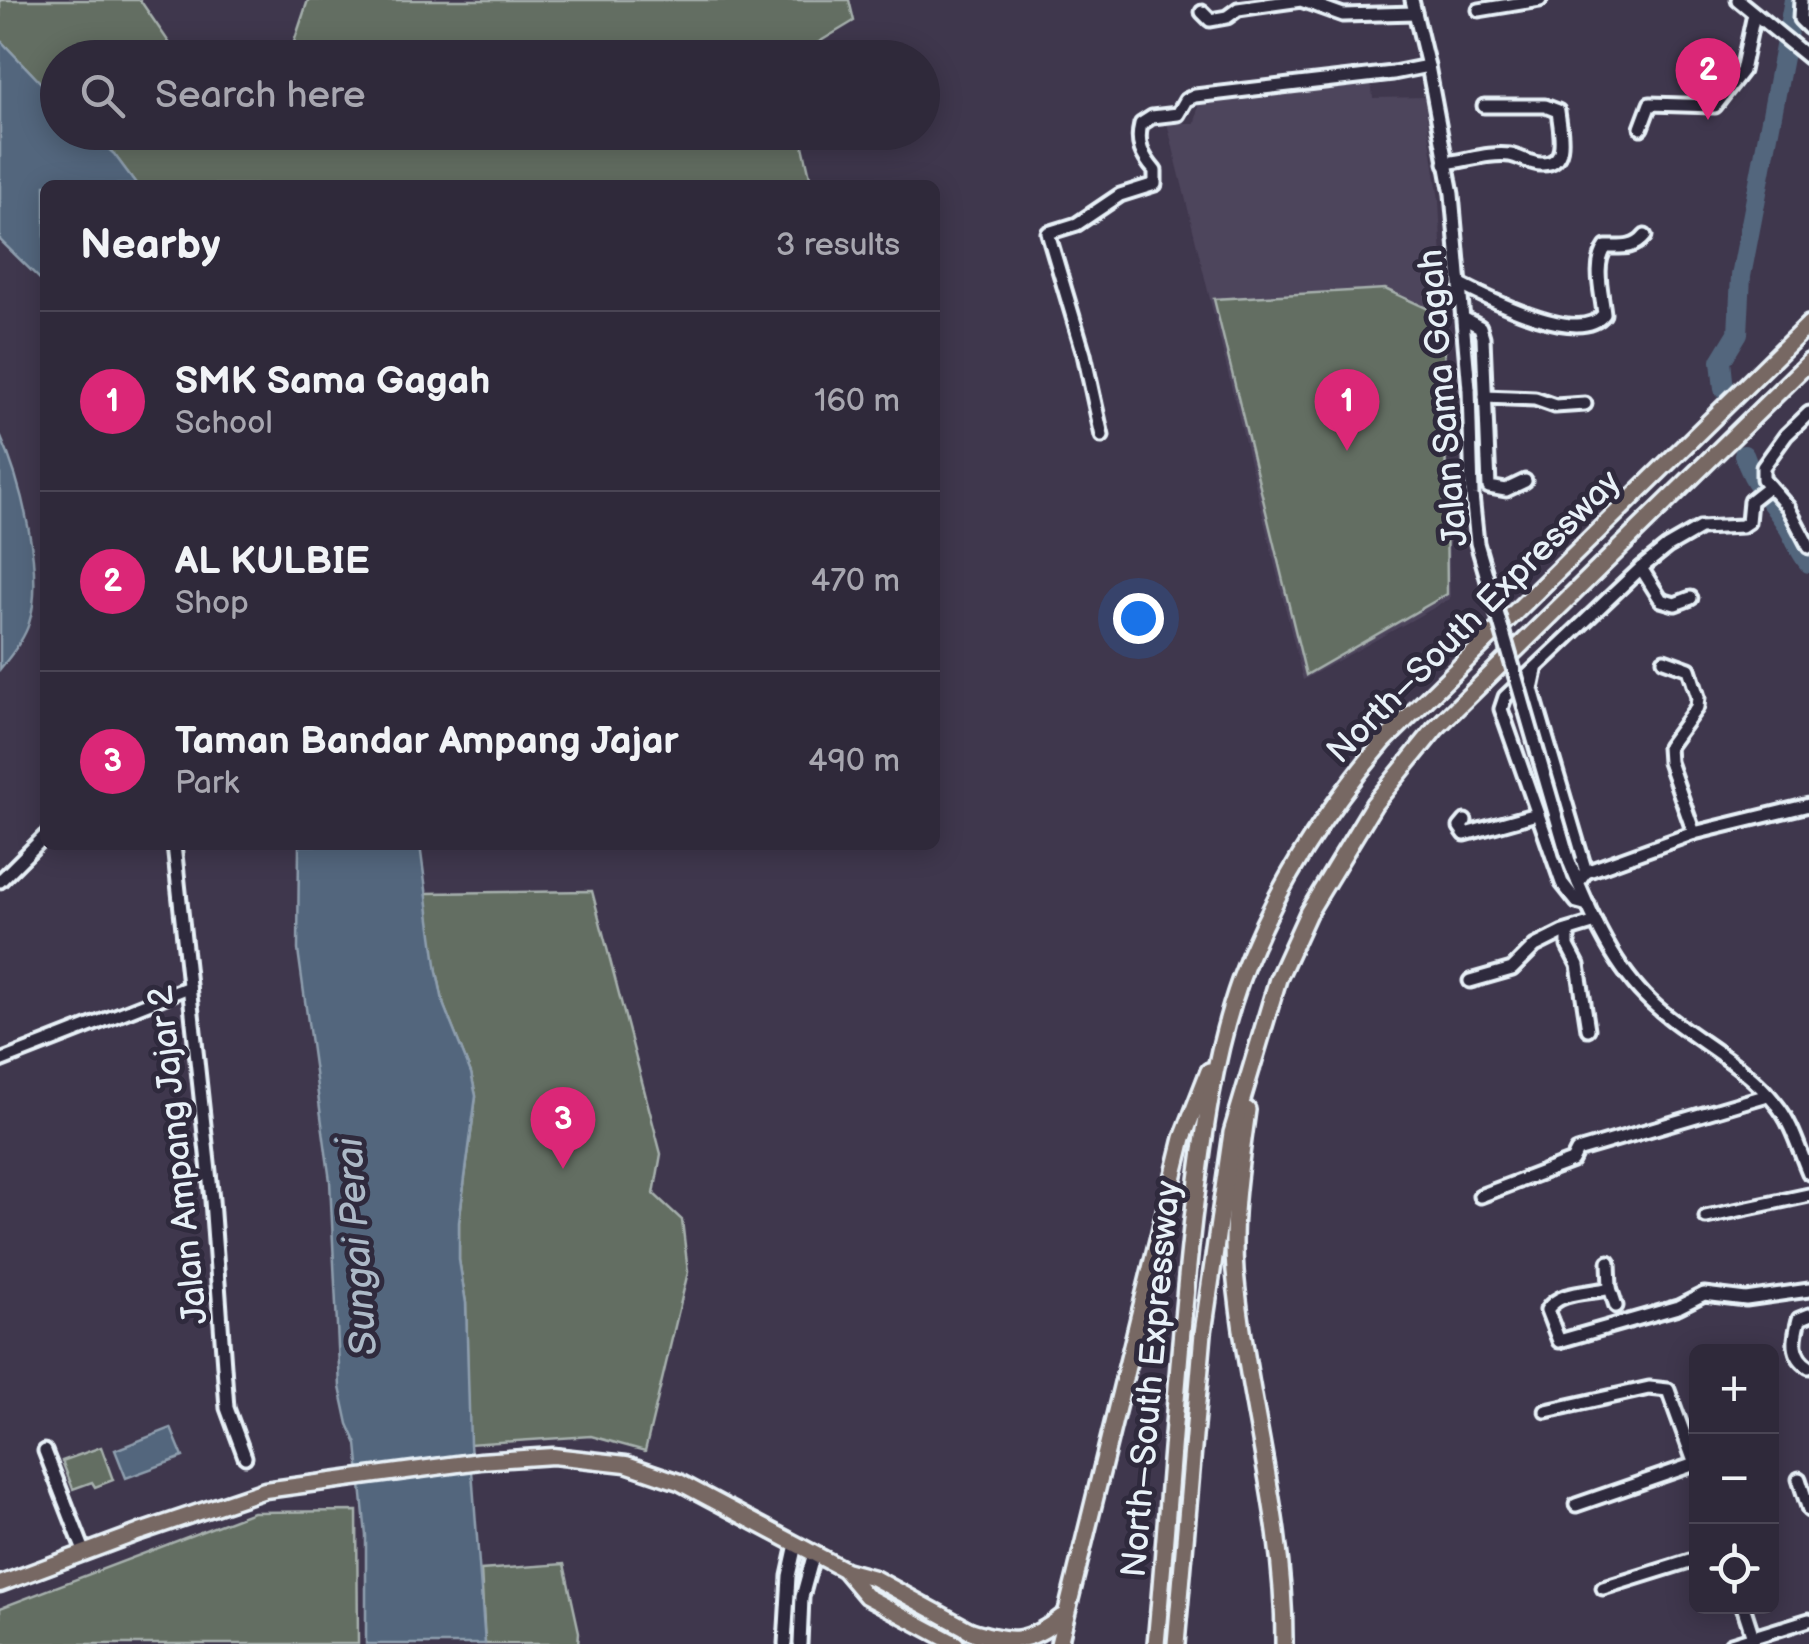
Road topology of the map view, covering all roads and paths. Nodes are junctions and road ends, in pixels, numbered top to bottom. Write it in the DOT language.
graph roads {
  1 [pos="1540,0"];
  2 [pos="1738,0"];
  3 [pos="1801,0"];
  4 [pos="1414,6"];
  5 [pos="1478,10"];
  6 [pos="1202,12"];
  7 [pos="1754,14"];
  8 [pos="1809,28"];
  9 [pos="1809,58"];
  10 [pos="1428,66"];
  11 [pos="1484,106"];
  12 [pos="1641,128"];
  13 [pos="1445,163"];
  14 [pos="1644,236"];
  15 [pos="1461,286"];
  16 [pos="1465,320"];
  17 [pos="1809,324"];
  18 [pos="1809,362"];
  19 [pos="1485,397"];
  20 [pos="1586,404"];
  21 [pos="1809,413"];
  22 [pos="1102,436"];
  23 [pos="1525,481"];
  24 [pos="1767,487"];
  25 [pos="1809,547"];
  26 [pos="1641,568"];
  27 [pos="1692,598"];
  28 [pos="1664,660"];
  29 [pos="1536,668"];
  30 [pos="1809,806"];
  31 [pos="1537,814"];
  32 [pos="1465,821"];
  33 [pos="1694,833"];
  34 [pos="40,841"];
  35 [pos="175,850"];
  36 [pos="1582,878"];
  37 [pos="0,881"];
  38 [pos="1588,905"];
  39 [pos="1596,922"];
  40 [pos="1568,931"];
  41 [pos="1470,980"];
  42 [pos="189,987"];
  43 [pos="1588,1029"];
  44 [pos="1225,1030"];
  45 [pos="1256,1046"];
  46 [pos="0,1061"];
  47 [pos="1768,1094"];
  48 [pos="1808,1168"];
  49 [pos="1809,1195"];
  50 [pos="1480,1196"];
  51 [pos="1706,1216"];
  52 [pos="1609,1262"];
  53 [pos="1610,1288"];
  54 [pos="1809,1290"];
  55 [pos="1616,1306"];
  56 [pos="1809,1315"];
  57 [pos="1809,1367"];
  58 [pos="1546,1411"];
  59 [pos="1689,1444"];
  60 [pos="45,1451"];
  61 [pos="245,1457"];
  62 [pos="1689,1467"];
  63 [pos="1799,1479"];
  64 [pos="1576,1504"];
  65 [pos="1809,1510"];
  66 [pos="796,1544"];
  67 [pos="84,1551"];
  68 [pos="814,1553"];
  69 [pos="1689,1560"];
  70 [pos="845,1570"];
  71 [pos="0,1584"];
  72 [pos="1603,1588"];
  73 [pos="1745,1614"];
  74 [pos="1064,1616"];
  75 [pos="1809,1620"];
  76 [pos="968,1630"];
  77 [pos="1753,1637"];
  78 [pos="786,1644"];
  79 [pos="800,1644"];
  80 [pos="956,1644"];
  81 [pos="996,1644"];
  82 [pos="1059,1644"];
  83 [pos="1156,1644"];
  84 [pos="1176,1644"];
  85 [pos="1284,1644"];
  86 [pos="1731,1644"];
  1 -- 5 [label="street"];
  2 -- 7 [label="street"];
  3 -- 8 [label="street"];
  4 -- 6 [label="street"];
  4 -- 10 [label="street, Jalan Sama Gagah"];
  7 -- 9 [label="street"];
  7 -- 12 [label="street"];
  10 -- 13 [label="street, Jalan Sama Gagah"];
  10 -- 22 [label="street"];
  11 -- 13 [label="street"];
  13 -- 15 [label="street, Jalan Sama Gagah"];
  14 -- 15 [label="street"];
  15 -- 16 [label="street, Jalan Sama Gagah"];
  16 -- 19 [label="street"];
  16 -- 36 [label="street, Jalan Sama Gagah, bridge"];
  17 -- 44 [label="highway, North–South Expressway"];
  18 -- 45 [label="highway, North–South Expressway"];
  19 -- 20 [label="street"];
  19 -- 23 [label="street"];
  21 -- 24 [label="street"];
  24 -- 25 [label="street"];
  24 -- 26 [label="street"];
  26 -- 27 [label="street"];
  26 -- 29 [label="street"];
  28 -- 33 [label="street"];
  29 -- 31 [label="street"];
  29 -- 36 [label="street"];
  30 -- 33 [label="street"];
  31 -- 32 [label="street"];
  31 -- 38 [label="street"];
  33 -- 36 [label="street"];
  34 -- 37 [label="street"];
  35 -- 42 [label="street, Jalan Ampang Jajar 2"];
  36 -- 38 [label="street, Jalan Sama Gagah"];
  38 -- 39 [label="street, Jalan Sama Gagah"];
  39 -- 40 [label="street"];
  39 -- 47 [label="street, Jalan Sama Gagah"];
  40 -- 41 [label="street"];
  40 -- 43 [label="street"];
  42 -- 46 [label="street"];
  42 -- 61 [label="street, Jalan Ampang Jajar 2"];
  44 -- 74 [label="highway"];
  44 -- 83 [label="highway, North–South Expressway"];
  45 -- 84 [label="highway, North–South Expressway"];
  45 -- 85 [label="highway"];
  47 -- 48 [label="street, Jalan Sama Gagah"];
  47 -- 50 [label="street"];
  49 -- 51 [label="street"];
  52 -- 53 [label="street"];
  53 -- 54 [label="street"];
  53 -- 55 [label="street"];
  56 -- 57 [label="street"];
  58 -- 59 [label="street"];
  60 -- 67 [label="street"];
  62 -- 64 [label="street"];
  63 -- 65 [label="street"];
  66 -- 67 [label="main road"];
  66 -- 68 [label="main road"];
  66 -- 78 [label="street"];
  67 -- 71 [label="main road"];
  68 -- 70 [label="main road"];
  68 -- 79 [label="street"];
  69 -- 72 [label="street"];
  70 -- 76 [label="main road"];
  70 -- 80 [label="main road"];
  73 -- 77 [label="street"];
  74 -- 76 [label="highway"];
  74 -- 82 [label="highway"];
  75 -- 77 [label="street"];
  76 -- 81 [label="main road"];
  77 -- 86 [label="street"];
}
